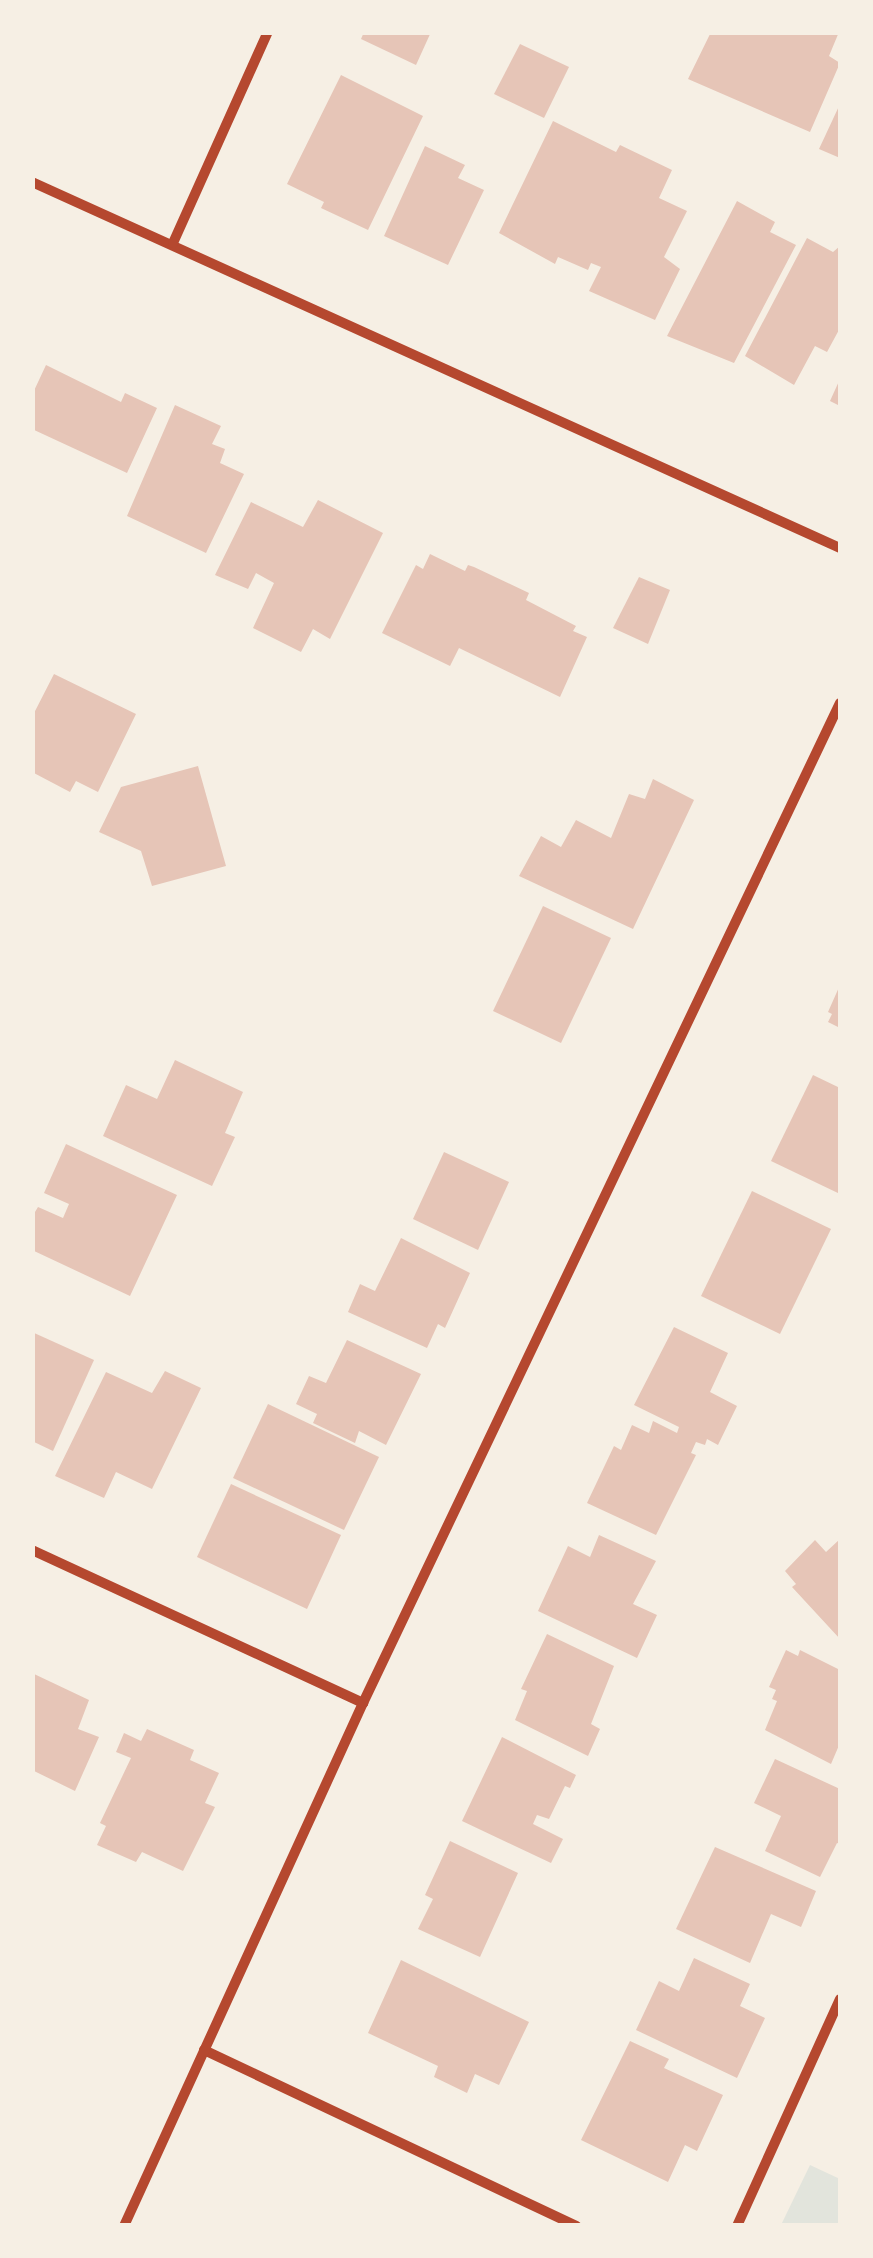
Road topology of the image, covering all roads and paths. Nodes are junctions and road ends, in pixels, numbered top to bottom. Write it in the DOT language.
graph roads {
  1 [pos="268,32"];
  2 [pos="32,182"];
  3 [pos="173,243"];
  4 [pos="840,548"];
  5 [pos="840,703"];
  6 [pos="32,1550"];
  7 [pos="363,1703"];
  8 [pos="840,1999"];
  9 [pos="204,2050"];
  10 [pos="124,2226"];
  11 [pos="576,2226"];
  12 [pos="737,2226"];
  1 -- 3 [label="street"];
  2 -- 3 [label="street"];
  3 -- 4 [label="street"];
  5 -- 7 [label="street"];
  6 -- 7 [label="street"];
  7 -- 9 [label="street"];
  8 -- 12 [label="street"];
  9 -- 10 [label="street"];
  9 -- 11 [label="street"];
}
